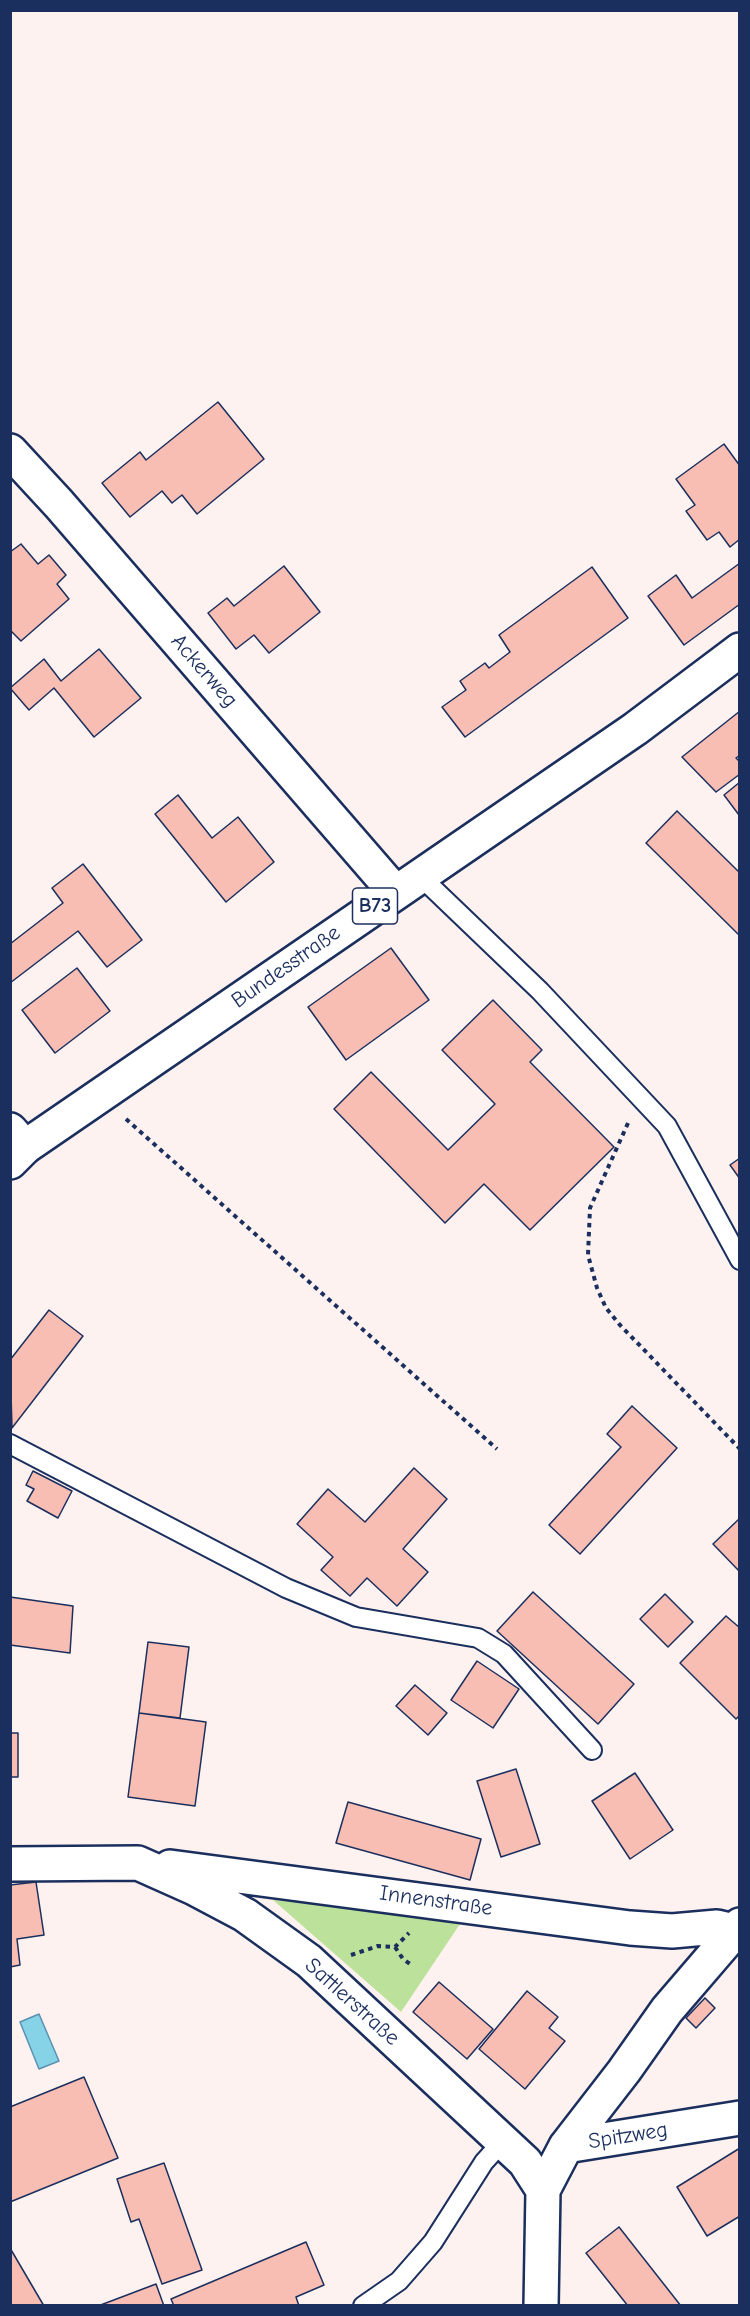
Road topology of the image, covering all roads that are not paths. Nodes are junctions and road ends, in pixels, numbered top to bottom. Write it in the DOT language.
graph roads {
  1 [pos="10,451"];
  2 [pos="740,650"];
  3 [pos="407,884"];
  4 [pos="15,1146"];
  5 [pos="740,1260"];
  6 [pos="10,1444"];
  7 [pos="592,1750"];
  8 [pos="138,1863"];
  9 [pos="10,1864"];
  10 [pos="737,1928"];
  11 [pos="740,2118"];
  12 [pos="503,2141"];
  13 [pos="566,2146"];
  14 [pos="543,2190"];
  15 [pos="363,2306"];
  16 [pos="541,2306"];
  1 -- 3 [label="street, Ackerweg"];
  2 -- 3 [label="street, Bundesstraße / B73"];
  3 -- 4 [label="street, Bundesstraße / B73"];
  3 -- 5 [label="lane"];
  6 -- 7 [label="lane"];
  8 -- 9 [label="street, Sattlerstraße"];
  8 -- 10 [label="street, Innenstraße"];
  8 -- 12 [label="street, Sattlerstraße"];
  10 -- 13 [label="street, Innenstraße"];
  11 -- 13 [label="street, Spitzweg"];
  12 -- 14 [label="street, Sattlerstraße"];
  12 -- 15 [label="lane"];
  13 -- 14 [label="street, Spitzweg"];
  14 -- 16 [label="street"];
}
